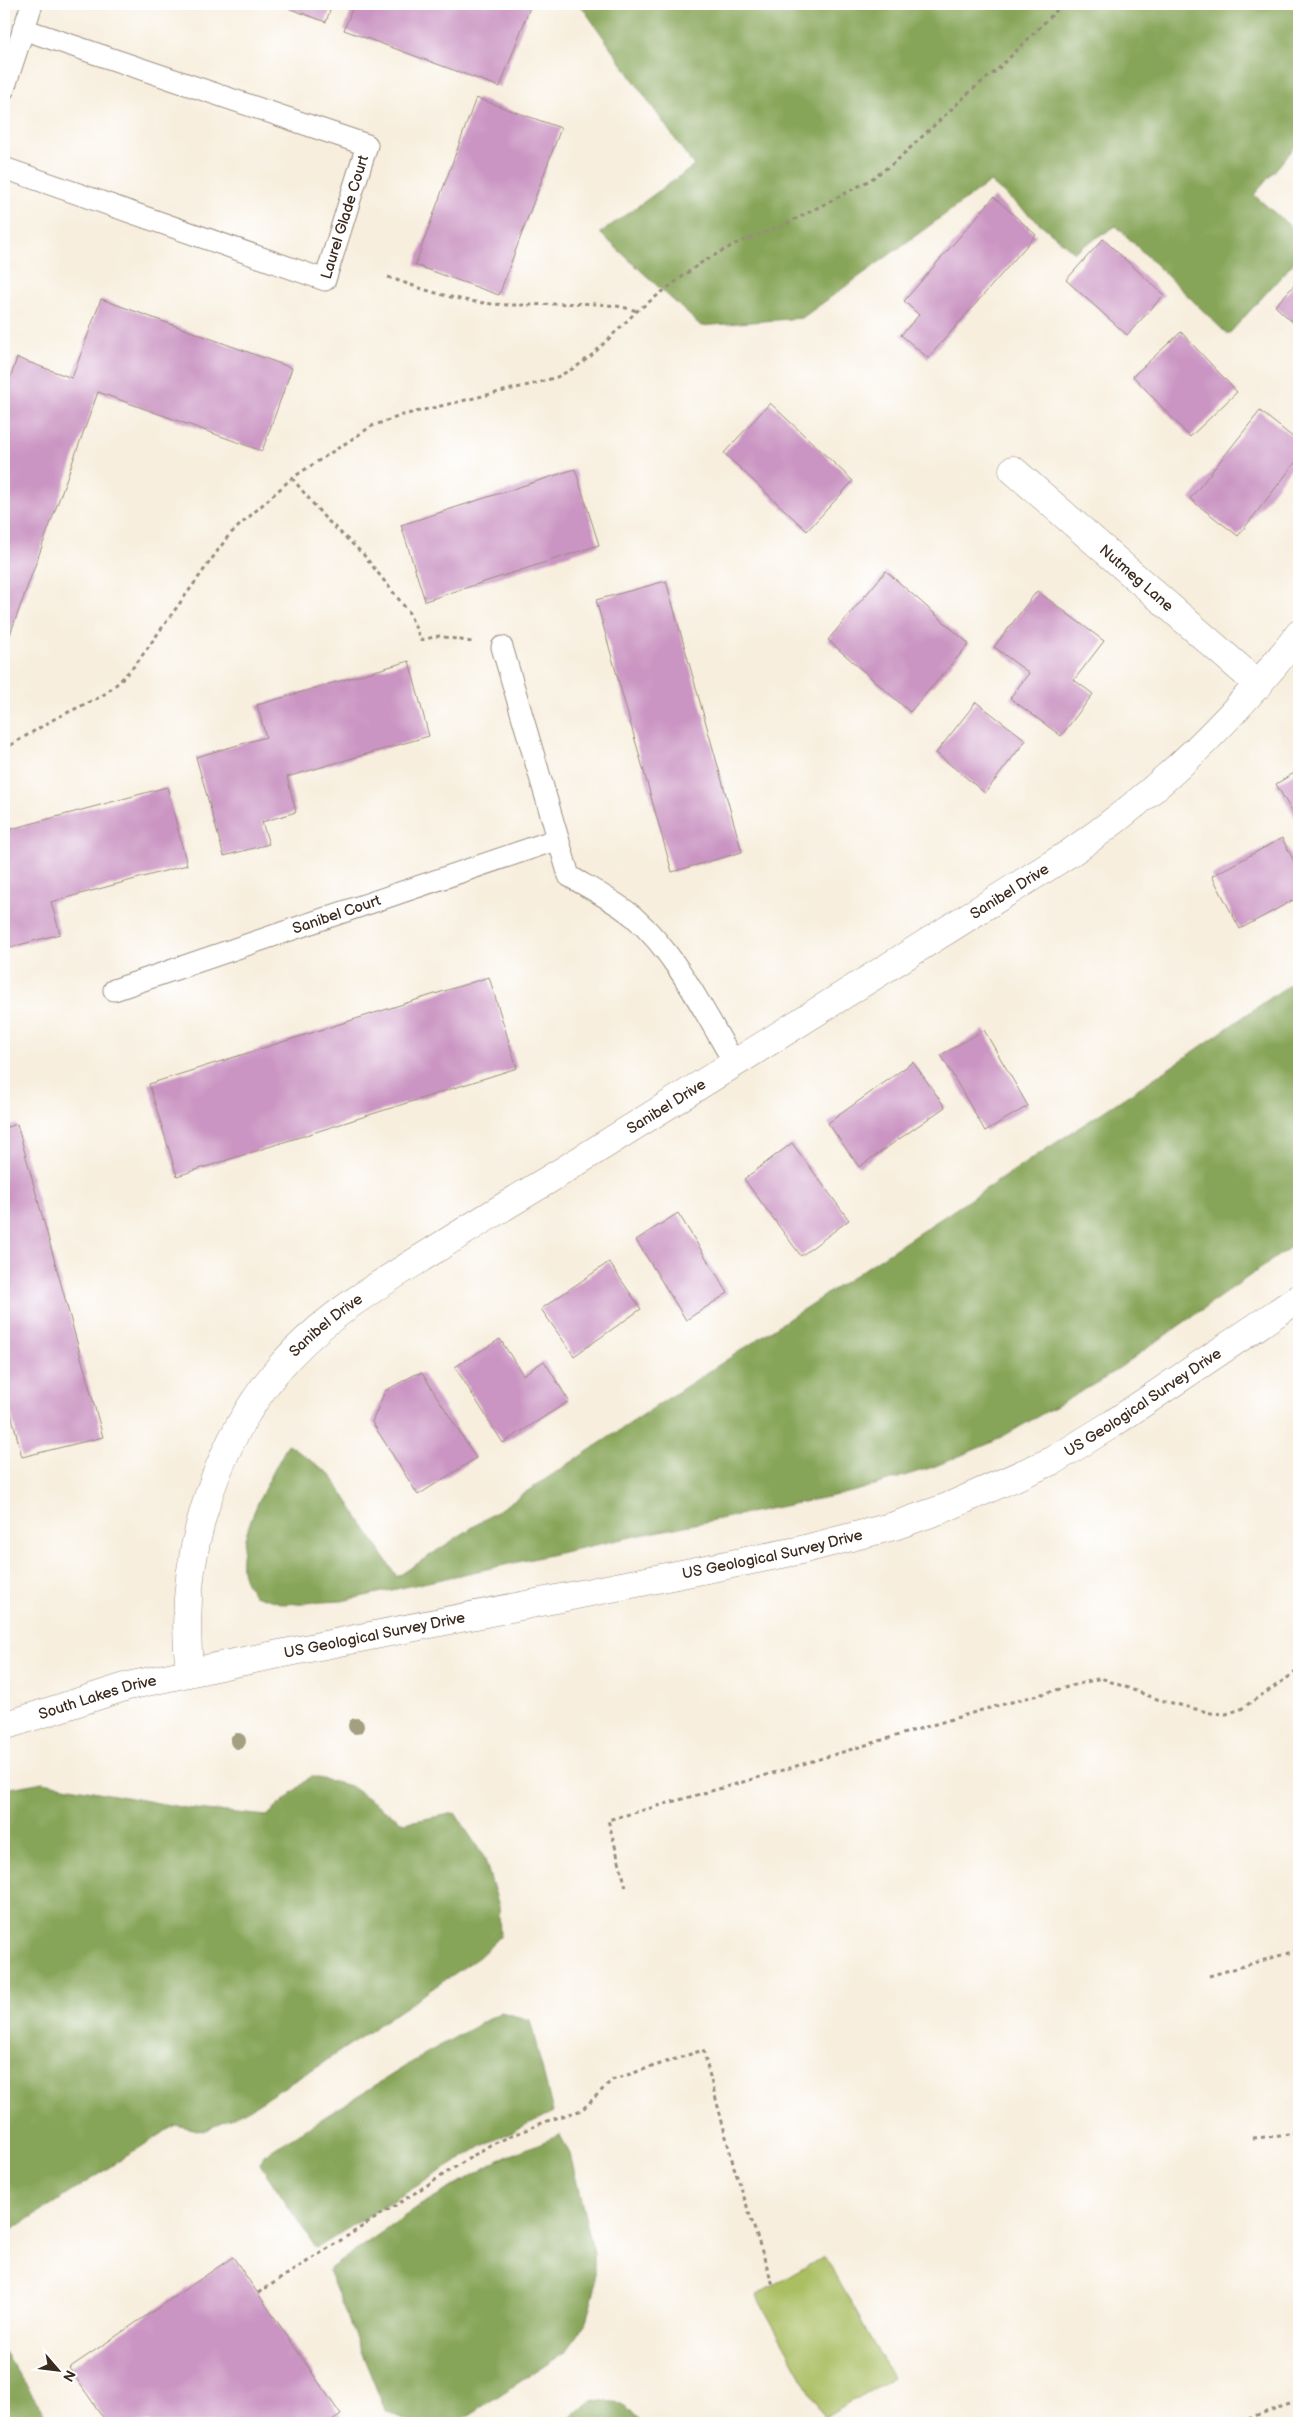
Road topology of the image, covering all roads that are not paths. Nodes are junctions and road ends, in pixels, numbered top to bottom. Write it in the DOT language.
graph roads {
  1 [pos="32,4"];
  2 [pos="23,29"];
  3 [pos="4,89"];
  4 [pos="4,168"];
  5 [pos="1013,470"];
  6 [pos="1299,634"];
  7 [pos="502,647"];
  8 [pos="1259,685"];
  9 [pos="558,840"];
  10 [pos="114,990"];
  11 [pos="735,1064"];
  12 [pos="1299,1298"];
  13 [pos="190,1672"];
  14 [pos="4,1726"];
  1 -- 2 [label="lane"];
  2 -- 3 [label="lane"];
  2 -- 4 [label="lane, Laurel Glade Court"];
  5 -- 8 [label="street, Nutmeg Lane"];
  6 -- 8 [label="street, Sanibel Drive"];
  7 -- 9 [label="lane"];
  8 -- 11 [label="street, Sanibel Drive"];
  9 -- 10 [label="lane, Sanibel Court"];
  9 -- 11 [label="lane"];
  11 -- 13 [label="street, Sanibel Drive"];
  12 -- 13 [label="street, US Geological Survey Drive"];
  13 -- 14 [label="street, South Lakes Drive"];
}
